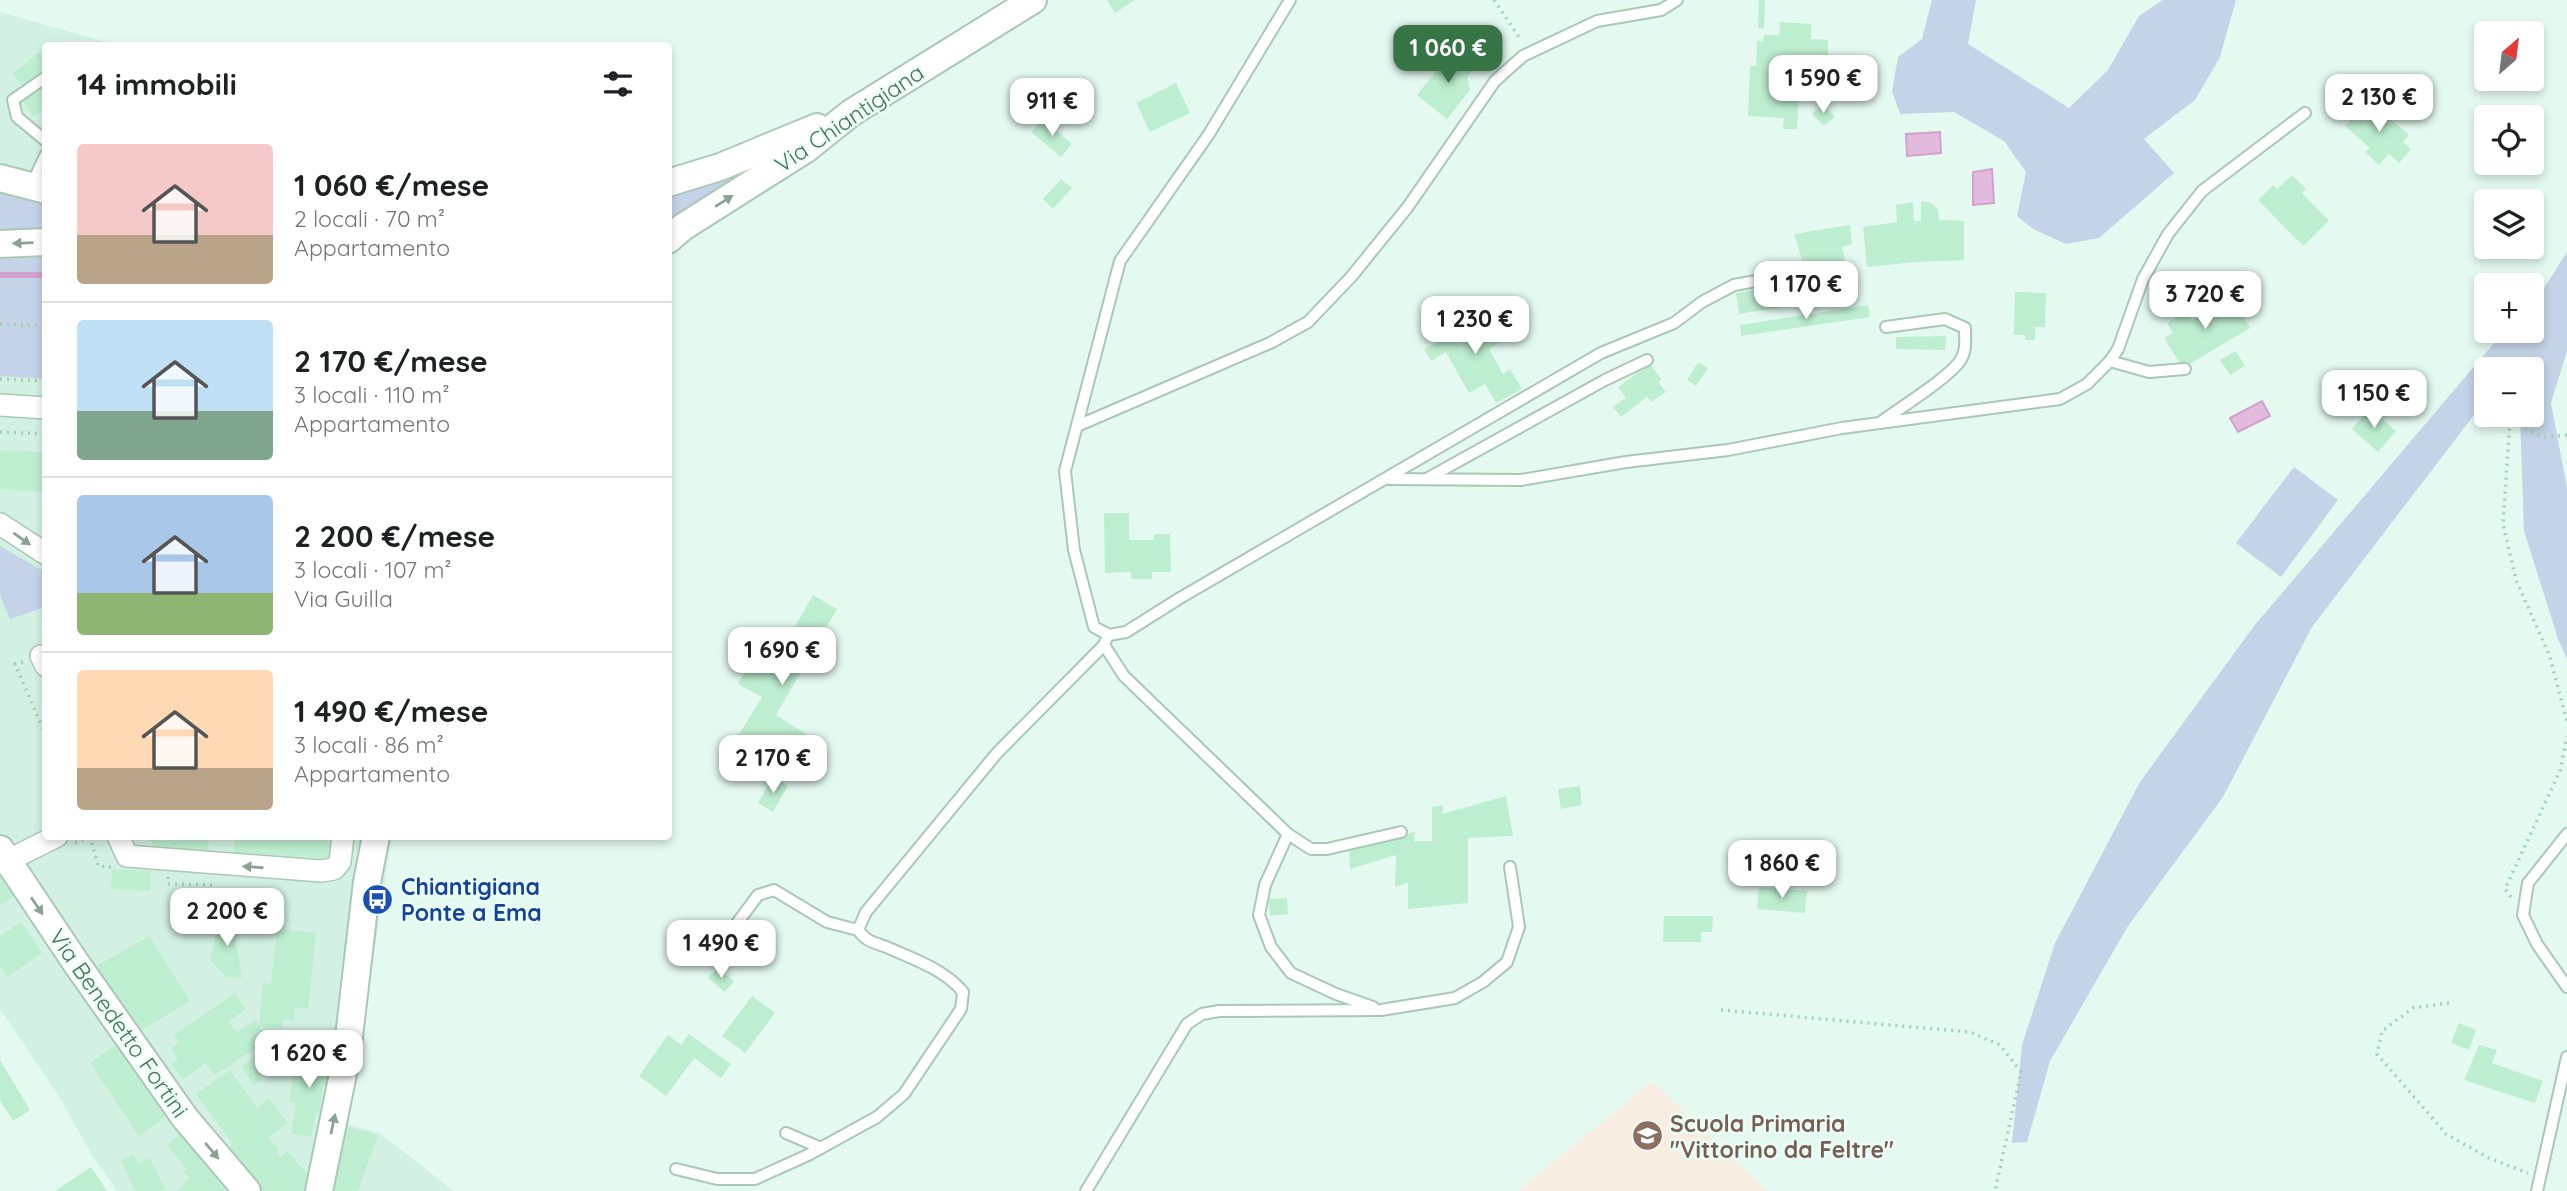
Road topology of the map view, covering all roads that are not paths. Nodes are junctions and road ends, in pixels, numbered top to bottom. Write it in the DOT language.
graph roads {
  1 [pos="1033,0"];
  2 [pos="1290,0"];
  3 [pos="1677,0"];
  4 [pos="42,80"];
  5 [pos="851,113"];
  6 [pos="2305,113"];
  7 [pos="42,138"];
  8 [pos="0,178"];
  9 [pos="672,182"];
  10 [pos="38,188"];
  11 [pos="672,237"];
  12 [pos="42,242"];
  13 [pos="0,244"];
  14 [pos="1800,273"];
  15 [pos="1885,327"];
  16 [pos="1647,360"];
  17 [pos="2110,361"];
  18 [pos="2185,369"];
  19 [pos="0,405"];
  20 [pos="42,408"];
  21 [pos="1879,424"];
  22 [pos="1077,426"];
  23 [pos="1386,479"];
  24 [pos="1426,479"];
  25 [pos="0,524"];
  26 [pos="42,551"];
  27 [pos="1107,640"];
  28 [pos="1401,832"];
  29 [pos="1288,834"];
  30 [pos="2567,834"];
  31 [pos="46,840"];
  32 [pos="120,840"];
  33 [pos="343,840"];
  34 [pos="375,840"];
  35 [pos="4,855"];
  36 [pos="1510,867"];
  37 [pos="858,930"];
  38 [pos="723,951"];
  39 [pos="2567,986"];
  40 [pos="1381,1010"];
  41 [pos="2567,1057"];
  42 [pos="786,1133"];
  43 [pos="821,1148"];
  44 [pos="676,1169"];
  45 [pos="247,1191"];
  46 [pos="319,1191"];
  47 [pos="1086,1191"];
  48 [pos="2537,1191"];
  1 -- 5 [label="street, Via Chiantigiana"];
  2 -- 22 [label="lane"];
  3 -- 22 [label="lane"];
  4 -- 7 [label="lane"];
  5 -- 9 [label="street"];
  11 -- 5 [label="street, Via Chiantigiana, one-way"];
  6 -- 17 [label="lane"];
  8 -- 10 [label="street"];
  12 -- 13 [label="street, one-way"];
  14 -- 23 [label="lane"];
  15 -- 21 [label="lane"];
  16 -- 24 [label="lane"];
  17 -- 18 [label="lane"];
  17 -- 21 [label="lane"];
  19 -- 20 [label="street"];
  21 -- 24 [label="lane"];
  22 -- 27 [label="lane"];
  23 -- 24 [label="lane"];
  23 -- 27 [label="lane"];
  25 -- 26 [label="street, one-way"];
  27 -- 29 [label="lane"];
  27 -- 37 [label="lane"];
  28 -- 29 [label="lane"];
  29 -- 40 [label="lane"];
  30 -- 39 [label="lane"];
  31 -- 35 [label="street"];
  33 -- 32 [label="street, one-way"];
  46 -- 34 [label="street, one-way"];
  35 -- 45 [label="street, Via Benedetto Fortini, one-way"];
  36 -- 40 [label="lane"];
  37 -- 38 [label="lane"];
  37 -- 43 [label="lane"];
  40 -- 47 [label="lane"];
  41 -- 48 [label="lane"];
  42 -- 43 [label="lane"];
  43 -- 44 [label="lane"];
}
